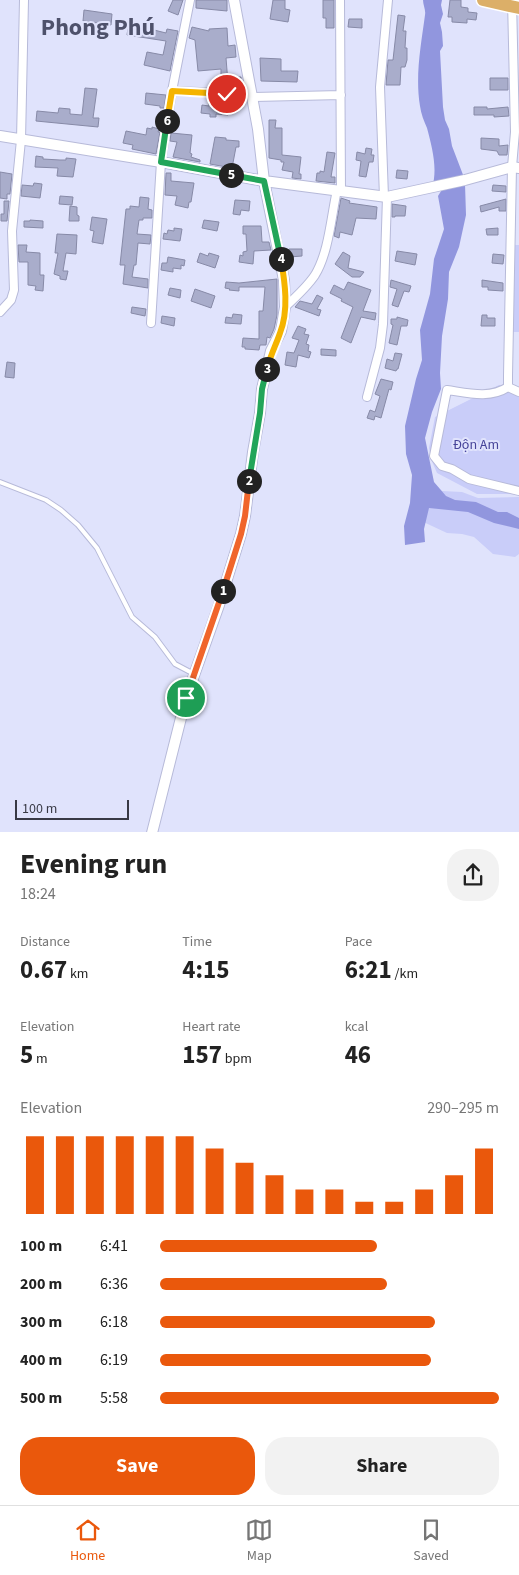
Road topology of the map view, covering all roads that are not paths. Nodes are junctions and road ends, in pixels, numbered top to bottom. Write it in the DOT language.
graph roads {
  1 [pos="24,0"];
  2 [pos="190,0"];
  3 [pos="234,0"];
  4 [pos="340,0"];
  5 [pos="388,0"];
  6 [pos="483,0"];
  7 [pos="515,5"];
  8 [pos="172,91"];
  9 [pos="227,94"];
  10 [pos="341,95"];
  11 [pos="252,98"];
  12 [pos="0,136"];
  13 [pos="21,140"];
  14 [pos="161,162"];
  15 [pos="516,168"];
  16 [pos="264,181"];
  17 [pos="339,191"];
  18 [pos="386,197"];
  19 [pos="285,307"];
  20 [pos="0,312"];
  21 [pos="151,324"];
  22 [pos="508,387"];
  23 [pos="519,392"];
  24 [pos="367,397"];
  25 [pos="0,482"];
  26 [pos="519,491"];
  27 [pos="194,674"];
  28 [pos="152,832"];
  1 -- 13 [label="street"];
  2 -- 8 [label="street"];
  3 -- 11 [label="street"];
  4 -- 10 [label="street"];
  5 -- 18 [label="street"];
  6 -- 7 [label="main road"];
  7 -- 15 [label="street"];
  8 -- 9 [label="street"];
  8 -- 14 [label="street"];
  10 -- 11 [label="street"];
  10 -- 17 [label="street"];
  11 -- 16 [label="street"];
  12 -- 13 [label="street"];
  13 -- 14 [label="street"];
  13 -- 20 [label="street"];
  14 -- 16 [label="street"];
  14 -- 21 [label="street"];
  15 -- 18 [label="street"];
  15 -- 22 [label="street"];
  16 -- 17 [label="street"];
  16 -- 19 [label="street"];
  17 -- 18 [label="street"];
  17 -- 19 [label="street"];
  18 -- 24 [label="street"];
  19 -- 27 [label="street"];
  22 -- 23 [label="street"];
  22 -- 26 [label="street"];
  25 -- 27 [label="lane"];
  27 -- 28 [label="street"];
}
